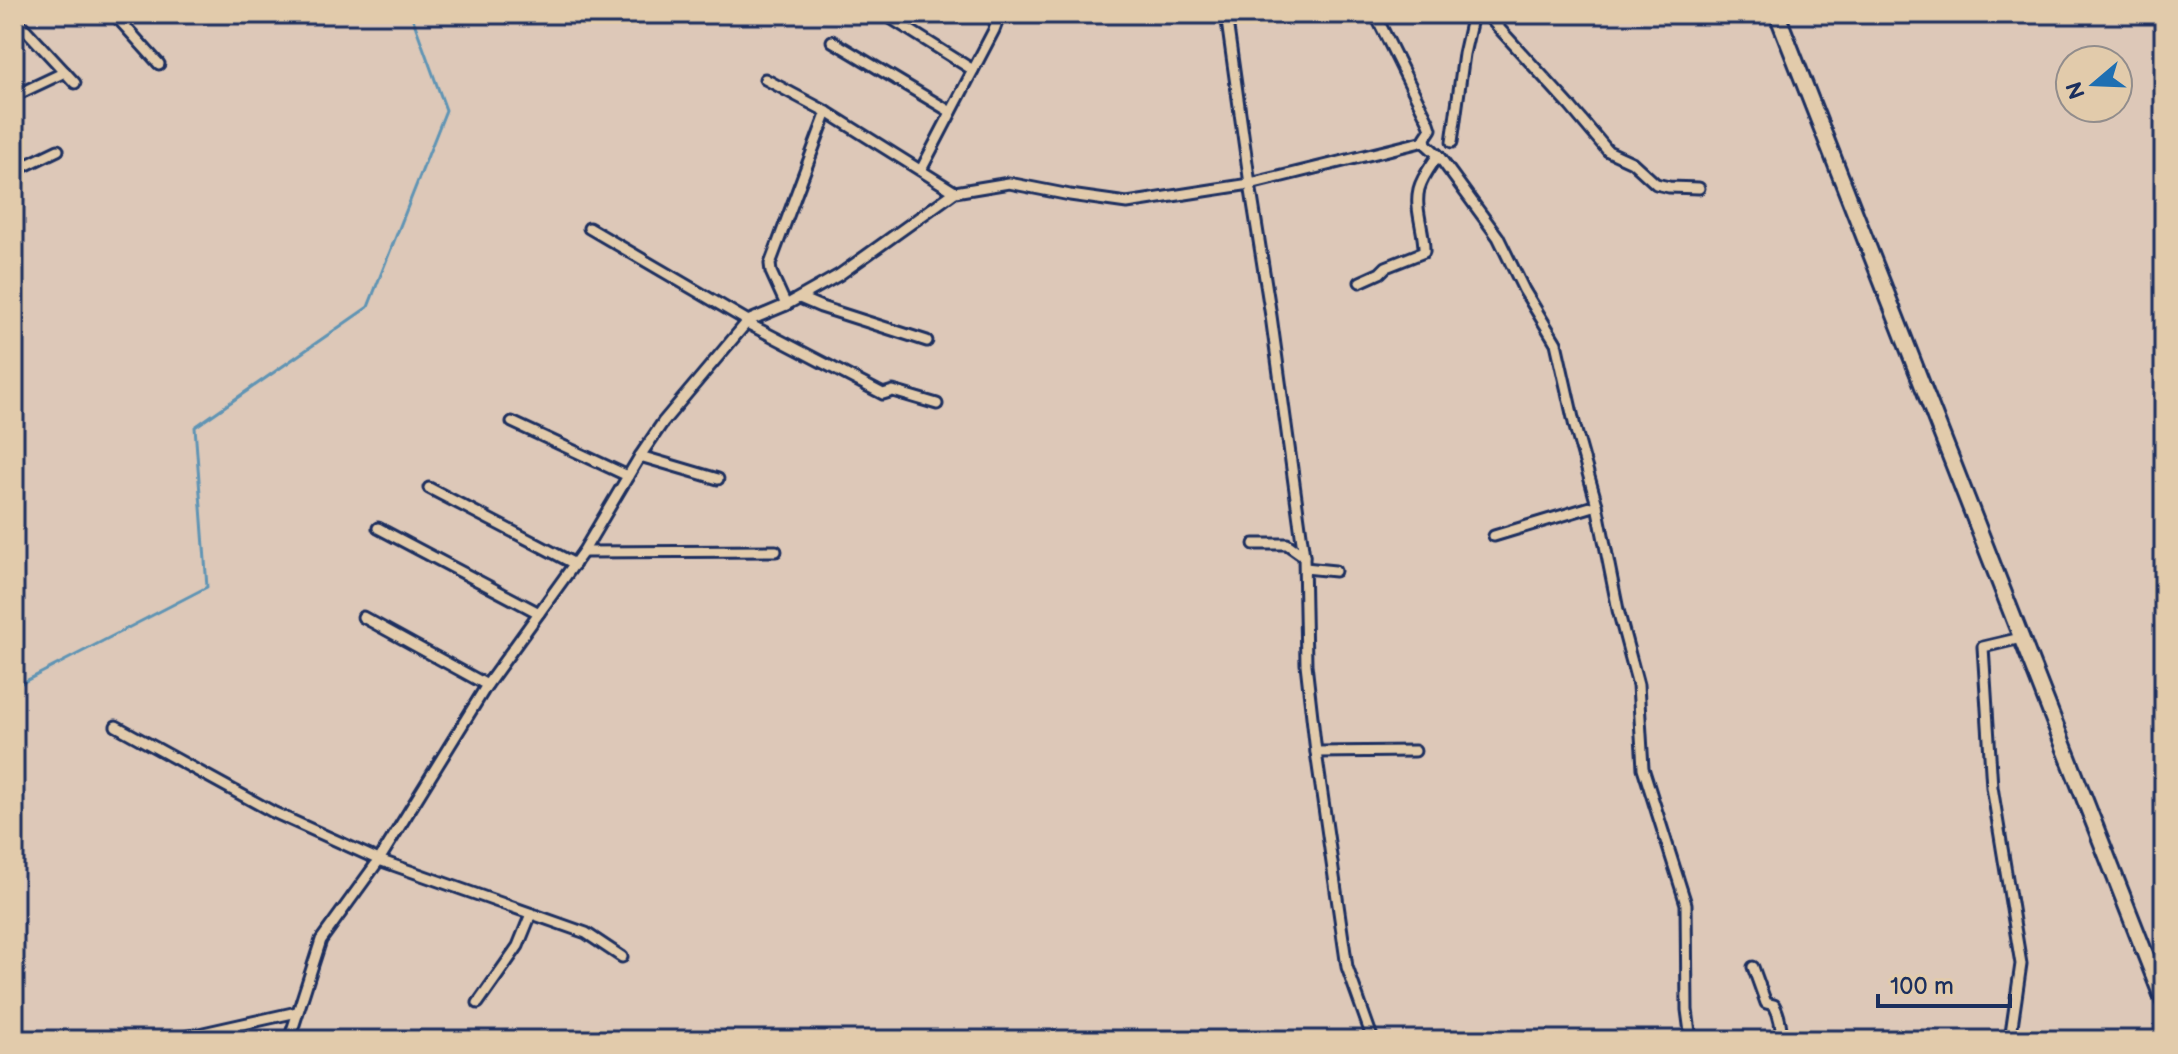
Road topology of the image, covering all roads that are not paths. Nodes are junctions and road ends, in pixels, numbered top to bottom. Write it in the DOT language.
graph roads {
  1 [pos="114,14"];
  2 [pos="884,14"];
  3 [pos="1000,14"];
  4 [pos="1226,14"];
  5 [pos="1375,14"];
  6 [pos="1473,14"];
  7 [pos="1486,14"];
  8 [pos="1777,14"];
  9 [pos="14,17"];
  10 [pos="832,41"];
  11 [pos="159,64"];
  12 [pos="973,70"];
  13 [pos="65,72"];
  14 [pos="765,79"];
  15 [pos="75,83"];
  16 [pos="14,96"];
  17 [pos="827,112"];
  18 [pos="951,112"];
  19 [pos="1425,141"];
  20 [pos="1452,142"];
  21 [pos="58,150"];
  22 [pos="1438,155"];
  23 [pos="921,170"];
  24 [pos="14,171"];
  25 [pos="1250,184"];
  26 [pos="1699,188"];
  27 [pos="955,192"];
  28 [pos="589,228"];
  29 [pos="1360,282"];
  30 [pos="800,298"];
  31 [pos="786,305"];
  32 [pos="747,322"];
  33 [pos="927,341"];
  34 [pos="937,404"];
  35 [pos="512,422"];
  36 [pos="640,456"];
  37 [pos="628,476"];
  38 [pos="718,479"];
  39 [pos="429,488"];
  40 [pos="1597,505"];
  41 [pos="378,528"];
  42 [pos="1494,536"];
  43 [pos="1254,544"];
  44 [pos="776,551"];
  45 [pos="583,552"];
  46 [pos="1304,556"];
  47 [pos="575,564"];
  48 [pos="1305,568"];
  49 [pos="1335,571"];
  50 [pos="539,613"];
  51 [pos="363,617"];
  52 [pos="2021,638"];
  53 [pos="487,685"];
  54 [pos="116,726"];
  55 [pos="1415,751"];
  56 [pos="1316,752"];
  57 [pos="379,860"];
  58 [pos="531,914"];
  59 [pos="622,957"];
  60 [pos="1753,967"];
  61 [pos="2164,1002"];
  62 [pos="478,1003"];
  63 [pos="297,1012"];
  64 [pos="172,1040"];
  65 [pos="289,1040"];
  66 [pos="1373,1040"];
  67 [pos="1691,1040"];
  68 [pos="1780,1040"];
  69 [pos="2009,1040"];
  1 -- 11 [label="street"];
  2 -- 12 [label="street"];
  3 -- 12 [label="street"];
  4 -- 25 [label="street"];
  5 -- 19 [label="street"];
  6 -- 20 [label="street"];
  7 -- 26 [label="street"];
  8 -- 52 [label="main road"];
  9 -- 13 [label="street"];
  10 -- 18 [label="street"];
  12 -- 18 [label="street"];
  13 -- 15 [label="street"];
  13 -- 16 [label="street"];
  14 -- 17 [label="street"];
  17 -- 23 [label="street"];
  17 -- 31 [label="street"];
  18 -- 23 [label="street"];
  19 -- 22 [label="street"];
  19 -- 25 [label="street"];
  21 -- 24 [label="street"];
  22 -- 29 [label="street"];
  22 -- 40 [label="street"];
  23 -- 27 [label="street"];
  25 -- 27 [label="street"];
  25 -- 46 [label="street"];
  27 -- 30 [label="street"];
  28 -- 32 [label="street"];
  30 -- 31 [label="street"];
  30 -- 33 [label="street"];
  31 -- 32 [label="street"];
  32 -- 34 [label="street"];
  32 -- 36 [label="street"];
  35 -- 37 [label="street"];
  36 -- 37 [label="street"];
  36 -- 38 [label="street"];
  37 -- 45 [label="street"];
  39 -- 47 [label="street"];
  40 -- 42 [label="street"];
  40 -- 67 [label="street"];
  41 -- 50 [label="street"];
  43 -- 46 [label="street"];
  44 -- 45 [label="street"];
  45 -- 47 [label="street"];
  46 -- 48 [label="street"];
  47 -- 50 [label="street"];
  48 -- 49 [label="street"];
  48 -- 56 [label="street"];
  50 -- 53 [label="street"];
  51 -- 53 [label="street"];
  52 -- 61 [label="main road"];
  52 -- 69 [label="street"];
  53 -- 57 [label="street"];
  54 -- 57 [label="street"];
  55 -- 56 [label="street"];
  56 -- 66 [label="street"];
  57 -- 58 [label="street"];
  57 -- 63 [label="street"];
  58 -- 59 [label="street"];
  58 -- 62 [label="street"];
  60 -- 68 [label="street"];
  63 -- 64 [label="street"];
  63 -- 65 [label="street"];
}
